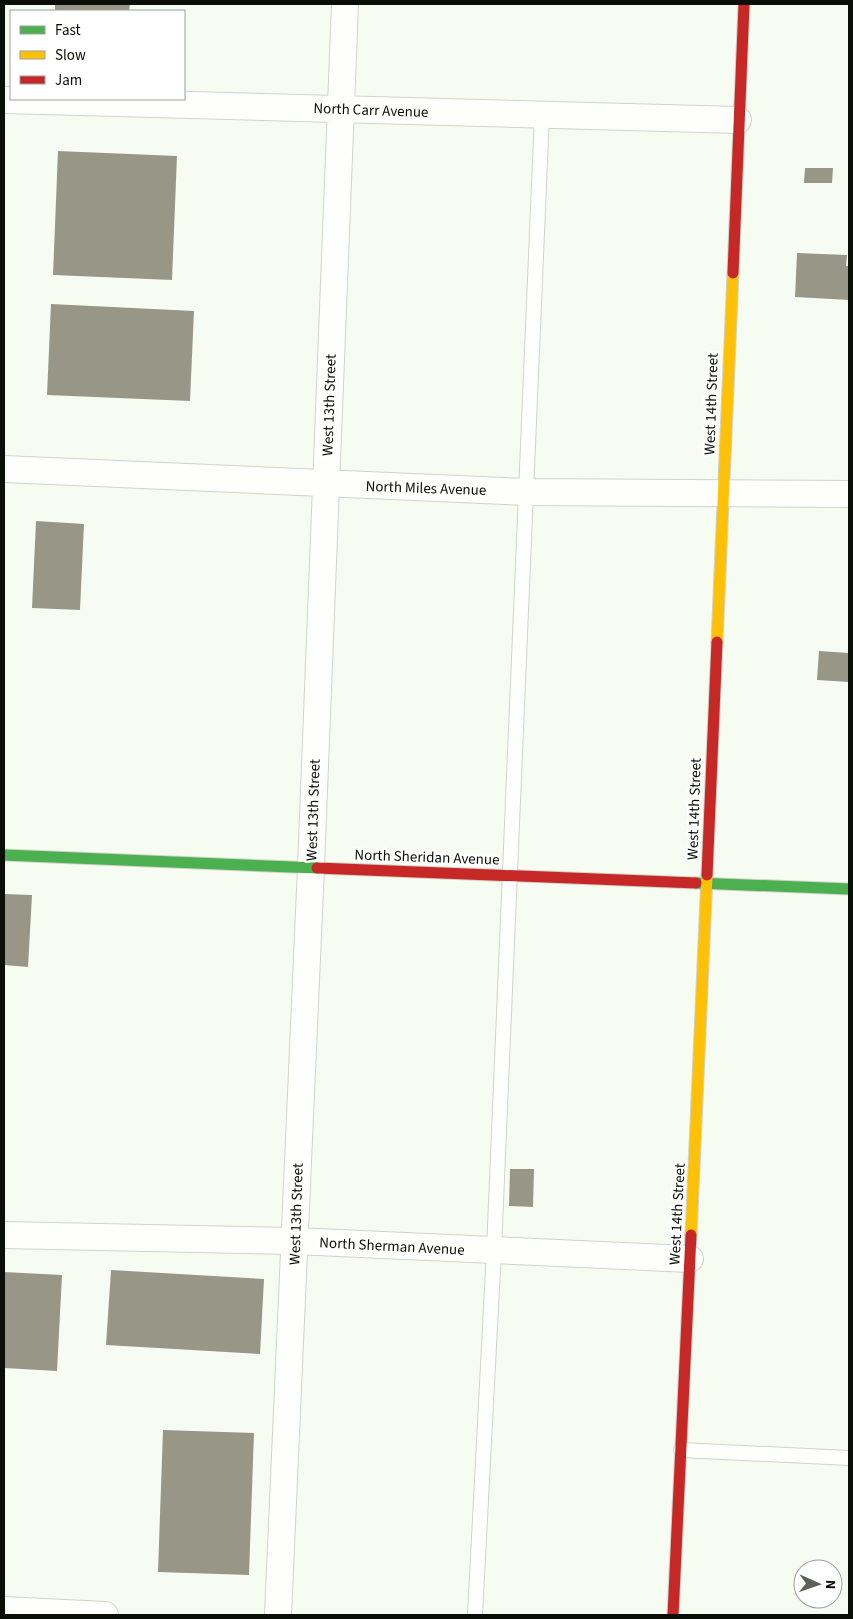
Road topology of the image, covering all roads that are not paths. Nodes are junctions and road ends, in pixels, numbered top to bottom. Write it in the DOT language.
graph roads {
  1 [pos="345,4"];
  2 [pos="744,4"];
  3 [pos="4,100"];
  4 [pos="340,109"];
  5 [pos="542,114"];
  6 [pos="738,120"];
  7 [pos="4,469"];
  8 [pos="326,484"];
  9 [pos="526,492"];
  10 [pos="722,493"];
  11 [pos="849,494"];
  12 [pos="4,854"];
  13 [pos="310,867"];
  14 [pos="510,875"];
  15 [pos="706,883"];
  16 [pos="849,889"];
  17 [pos="4,1235"];
  18 [pos="295,1241"];
  19 [pos="494,1250"];
  20 [pos="690,1259"];
  21 [pos="681,1450"];
  22 [pos="849,1458"];
  23 [pos="4,1610"];
  24 [pos="105,1615"];
  25 [pos="278,1615"];
  26 [pos="475,1615"];
  27 [pos="673,1615"];
  1 -- 4 [label="street, West 13th Street"];
  2 -- 6 [label="street, West 14th Street"];
  3 -- 4 [label="street, North Carr Avenue"];
  4 -- 5 [label="street, North Carr Avenue"];
  4 -- 8 [label="street, West 13th Street"];
  5 -- 6 [label="street, North Carr Avenue"];
  5 -- 9 [label="lane"];
  6 -- 10 [label="street, West 14th Street"];
  7 -- 8 [label="street, North Miles Avenue"];
  8 -- 9 [label="street, North Miles Avenue"];
  8 -- 13 [label="street, West 13th Street"];
  9 -- 10 [label="street, North Miles Avenue"];
  9 -- 14 [label="lane"];
  10 -- 11 [label="street, North Miles Avenue"];
  10 -- 15 [label="street, West 14th Street"];
  12 -- 13 [label="street, North Sheridan Avenue"];
  13 -- 14 [label="street, North Sheridan Avenue"];
  13 -- 18 [label="street, West 13th Street"];
  14 -- 15 [label="street, North Sheridan Avenue"];
  14 -- 19 [label="lane"];
  15 -- 16 [label="street, North Sheridan Avenue"];
  15 -- 20 [label="street, West 14th Street"];
  17 -- 18 [label="street, North Sherman Avenue"];
  18 -- 19 [label="street, North Sherman Avenue"];
  18 -- 25 [label="street, West 13th Street"];
  19 -- 20 [label="street, North Sherman Avenue"];
  19 -- 26 [label="lane"];
  20 -- 21 [label="street, West 14th Street"];
  21 -- 22 [label="lane"];
  21 -- 27 [label="street, West 14th Street"];
  23 -- 24 [label="street"];
}
